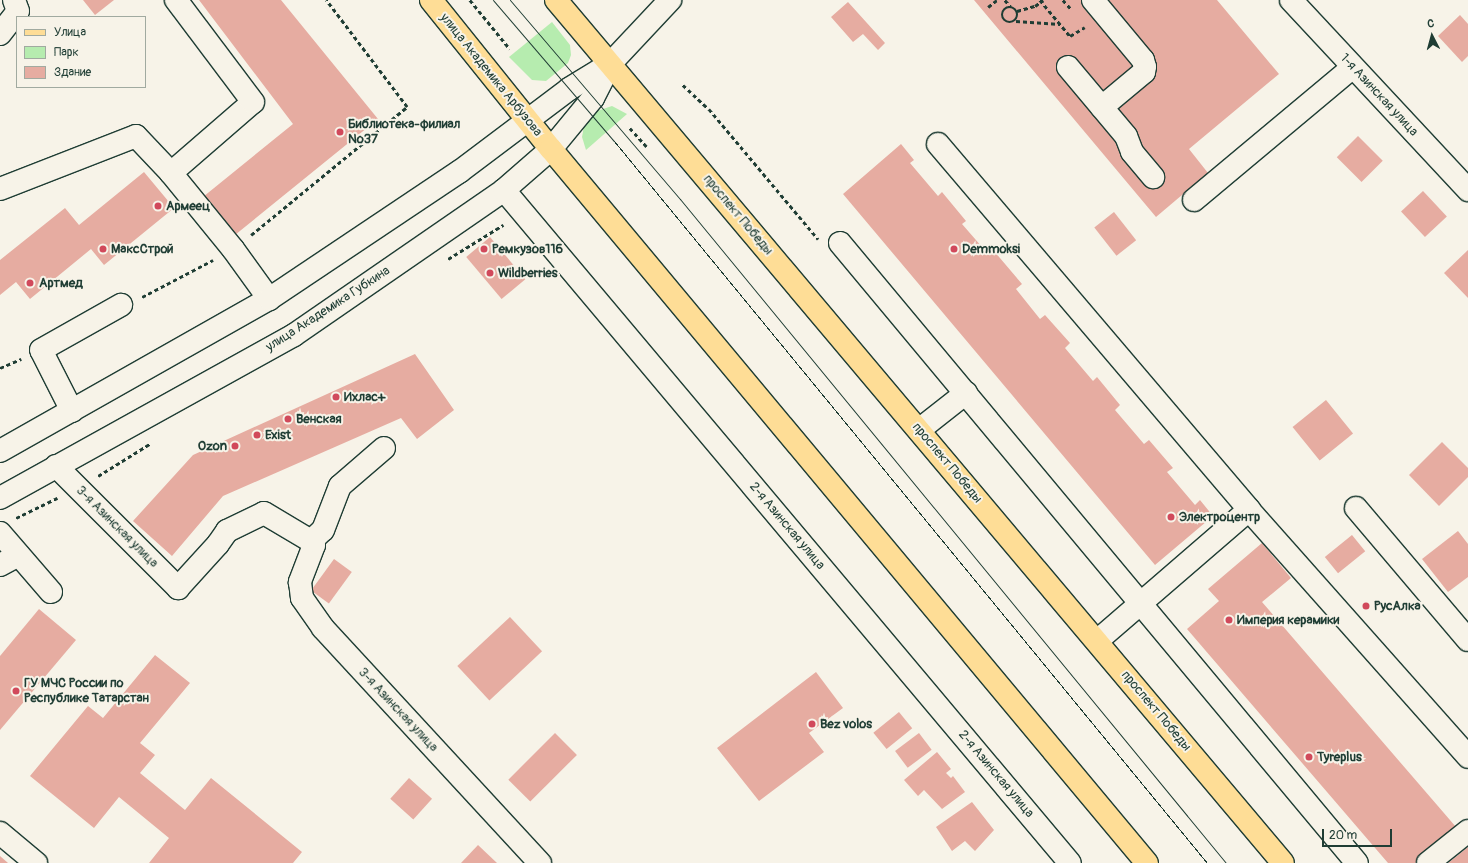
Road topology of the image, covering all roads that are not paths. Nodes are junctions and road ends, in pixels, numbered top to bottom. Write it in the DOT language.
graph roads {
  1 [pos="14,0"];
  2 [pos="176,0"];
  3 [pos="431,0"];
  4 [pos="556,0"];
  5 [pos="670,0"];
  6 [pos="1291,0"];
  7 [pos="1098,6"];
  8 [pos="0,34"];
  9 [pos="610,64"];
  10 [pos="1068,67"];
  11 [pos="1353,67"];
  12 [pos="1102,107"];
  13 [pos="527,120"];
  14 [pos="938,144"];
  15 [pos="551,149"];
  16 [pos="171,173"];
  17 [pos="1153,177"];
  18 [pos="0,189"];
  19 [pos="504,190"];
  20 [pos="1468,190"];
  21 [pos="1194,200"];
  22 [pos="840,243"];
  23 [pos="269,299"];
  24 [pos="121,305"];
  25 [pos="966,393"];
  26 [pos="72,411"];
  27 [pos="919,430"];
  28 [pos="384,448"];
  29 [pos="0,451"];
  30 [pos="56,466"];
  31 [pos="0,498"];
  32 [pos="1356,508"];
  33 [pos="1249,510"];
  34 [pos="0,533"];
  35 [pos="311,540"];
  36 [pos="19,556"];
  37 [pos="0,565"];
  38 [pos="50,592"];
  39 [pos="1141,603"];
  40 [pos="1468,640"];
  41 [pos="1097,641"];
  42 [pos="1468,757"];
  43 [pos="1468,831"];
  44 [pos="0,833"];
  45 [pos="36,863"];
  46 [pos="540,863"];
  47 [pos="1070,863"];
  48 [pos="1147,863"];
  49 [pos="1283,863"];
  50 [pos="1357,863"];
  51 [pos="1428,863"];
  1 -- 8 [label="street"];
  2 -- 16 [label="street"];
  3 -- 13 [label="main road, улица Академика Арбузова"];
  4 -- 9 [label="main road"];
  5 -- 9 [label="street, улица Академика Губкина"];
  6 -- 11 [label="street, 1-я Азинская улица"];
  7 -- 12 [label="street"];
  9 -- 13 [label="street, улица Академика Губкина"];
  9 -- 15 [label="street, улица Академика Губкина"];
  9 -- 27 [label="main road, проспект Победы"];
  10 -- 12 [label="street"];
  11 -- 20 [label="street, 1-я Азинская улица"];
  11 -- 21 [label="street"];
  12 -- 17 [label="street"];
  13 -- 15 [label="main road, улица Академика Арбузова"];
  13 -- 23 [label="street, улица Академика Губкина"];
  14 -- 33 [label="street"];
  15 -- 19 [label="street, улица Академика Губкина"];
  15 -- 48 [label="main road"];
  16 -- 18 [label="street"];
  16 -- 23 [label="street"];
  19 -- 30 [label="street, улица Академика Губкина"];
  19 -- 47 [label="street, 2-я Азинская улица"];
  22 -- 25 [label="street"];
  23 -- 26 [label="street, улица Академика Губкина"];
  24 -- 26 [label="street"];
  25 -- 27 [label="street"];
  25 -- 39 [label="street"];
  26 -- 29 [label="street, улица Академика Губкина"];
  27 -- 41 [label="main road, проспект Победы"];
  28 -- 35 [label="street"];
  30 -- 31 [label="street, улица Академика Губкина"];
  30 -- 35 [label="street, 3-я Азинская улица"];
  32 -- 40 [label="street"];
  33 -- 39 [label="street"];
  33 -- 42 [label="street"];
  34 -- 36 [label="street"];
  35 -- 46 [label="street, 3-я Азинская улица"];
  36 -- 37 [label="street"];
  36 -- 38 [label="street"];
  39 -- 41 [label="street"];
  39 -- 50 [label="street"];
  41 -- 49 [label="main road, проспект Победы"];
  43 -- 51 [label="street"];
  44 -- 45 [label="street"];
}
